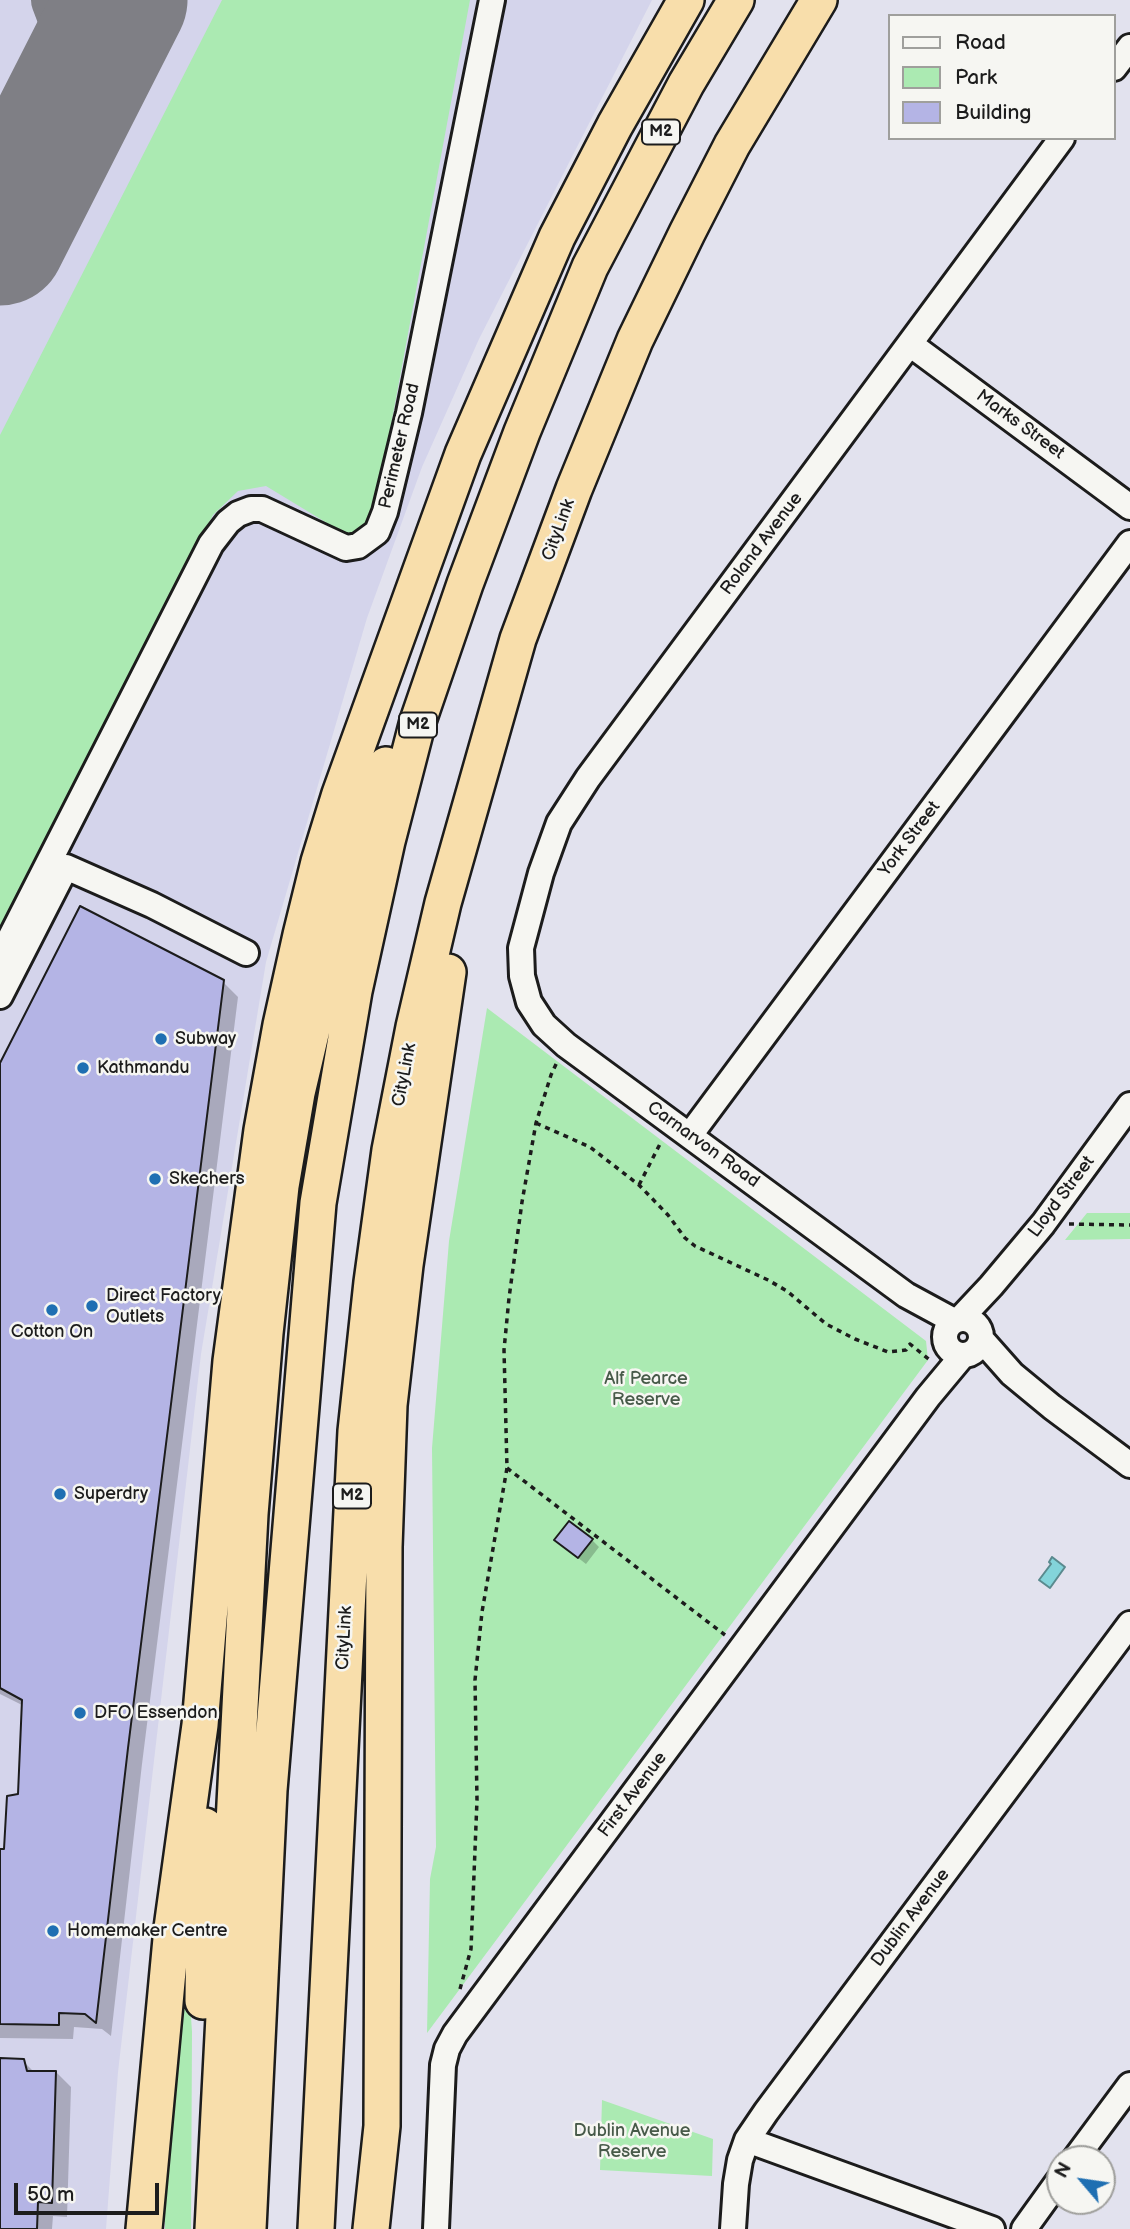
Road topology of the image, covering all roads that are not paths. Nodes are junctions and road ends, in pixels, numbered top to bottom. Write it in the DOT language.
graph roads {
  1 [pos="492,0"];
  2 [pos="686,0"];
  3 [pos="736,0"];
  4 [pos="819,0"];
  5 [pos="1130,47"];
  6 [pos="1116,65"];
  7 [pos="1061,140"];
  8 [pos="910,344"];
  9 [pos="1130,507"];
  10 [pos="1130,543"];
  11 [pos="466,584"];
  12 [pos="478,774"];
  13 [pos="246,953"];
  14 [pos="0,958"];
  15 [pos="522,976"];
  16 [pos="0,996"];
  17 [pos="1130,1105"];
  18 [pos="681,1128"];
  19 [pos="959,1340"];
  20 [pos="1130,1465"];
  21 [pos="1130,1624"];
  22 [pos="200,1725"];
  23 [pos="1130,2085"];
  24 [pos="382,2126"];
  25 [pos="747,2140"];
  26 [pos="1085,2145"];
  27 [pos="216,2164"];
  28 [pos="1046,2198"];
  29 [pos="144,2229"];
  30 [pos="213,2229"];
  31 [pos="248,2229"];
  32 [pos="316,2229"];
  33 [pos="371,2229"];
  34 [pos="391,2229"];
  35 [pos="436,2229"];
  36 [pos="733,2229"];
  37 [pos="992,2229"];
  38 [pos="1024,2229"];
  1 -- 14 [label="street, Perimeter Road"];
  2 -- 22 [label="highway"];
  3 -- 11 [label="highway, M2"];
  4 -- 12 [label="highway, CityLink / M2"];
  5 -- 6 [label="street"];
  7 -- 8 [label="street, Roland Avenue"];
  8 -- 9 [label="street, Marks Street"];
  8 -- 15 [label="street, Roland Avenue"];
  10 -- 18 [label="street, York Street"];
  11 -- 27 [label="highway"];
  11 -- 31 [label="highway, M2"];
  12 -- 24 [label="highway"];
  12 -- 32 [label="highway, CityLink / M2"];
  13 -- 16 [label="street"];
  15 -- 18 [label="street, Carnarvon Road"];
  17 -- 19 [label="street, Lloyd Street"];
  18 -- 19 [label="street, Carnarvon Road"];
  19 -- 20 [label="street, Carnarvon Road"];
  19 -- 35 [label="street, First Avenue"];
  21 -- 25 [label="street, Dublin Avenue"];
  22 -- 27 [label="highway"];
  22 -- 29 [label="highway"];
  23 -- 26 [label="street"];
  24 -- 33 [label="highway"];
  24 -- 34 [label="highway"];
  25 -- 36 [label="street, Dublin Avenue"];
  25 -- 37 [label="street"];
  27 -- 30 [label="highway"];
  28 -- 38 [label="street"];
}
